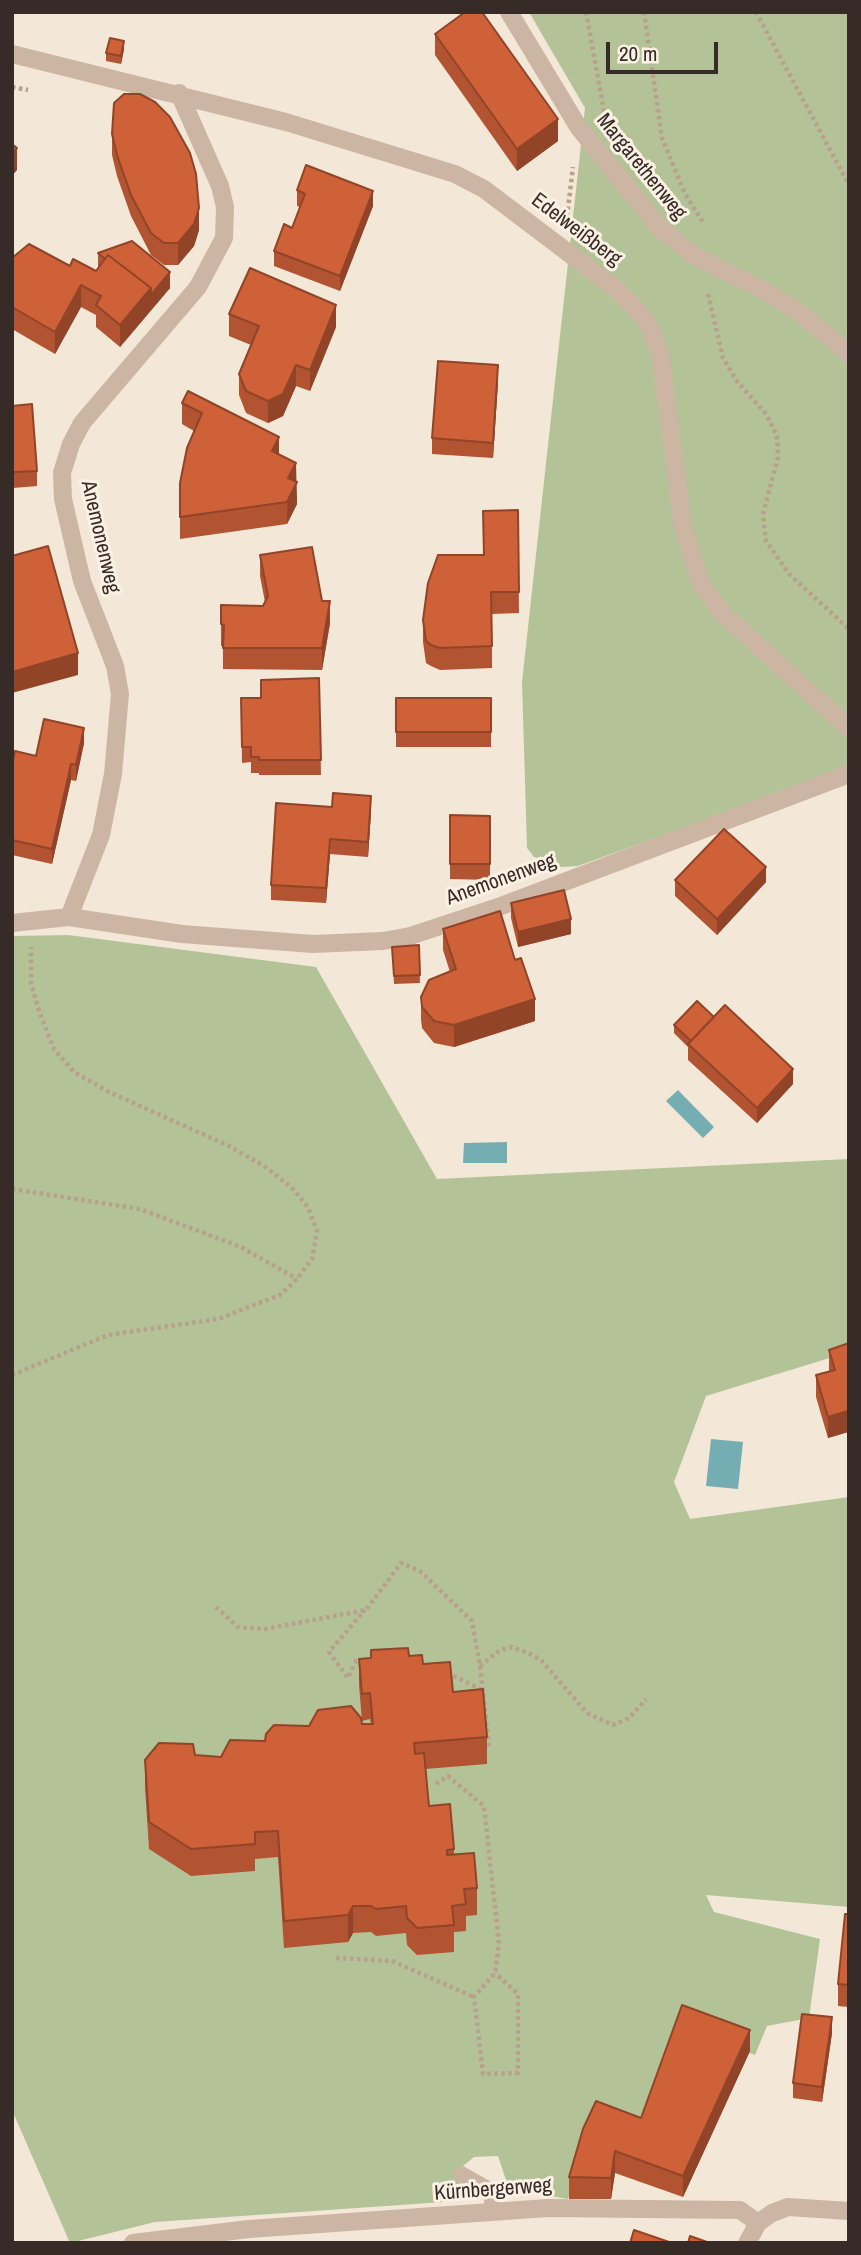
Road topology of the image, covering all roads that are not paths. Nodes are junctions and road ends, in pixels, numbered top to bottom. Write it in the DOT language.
graph roads {
  1 [pos="509,12"];
  2 [pos="12,54"];
  3 [pos="179,93"];
  4 [pos="849,354"];
  5 [pos="849,728"];
  6 [pos="849,774"];
  7 [pos="69,917"];
  8 [pos="12,923"];
  9 [pos="461,2174"];
  10 [pos="849,2211"];
  11 [pos="493,2212"];
  12 [pos="758,2223"];
  13 [pos="133,2243"];
  14 [pos="747,2243"];
  1 -- 4 [label="street, Margarethenweg"];
  2 -- 3 [label="street, Edelweißberg"];
  3 -- 5 [label="street, Edelweißberg"];
  3 -- 7 [label="street, Anemonenweg"];
  6 -- 7 [label="street, Anemonenweg"];
  7 -- 8 [label="street, Anemonenweg"];
  9 -- 11 [label="lane"];
  10 -- 12 [label="street"];
  11 -- 12 [label="street, Kürnbergerweg"];
  11 -- 13 [label="street, Kürnbergerweg"];
  12 -- 14 [label="street"];
}
